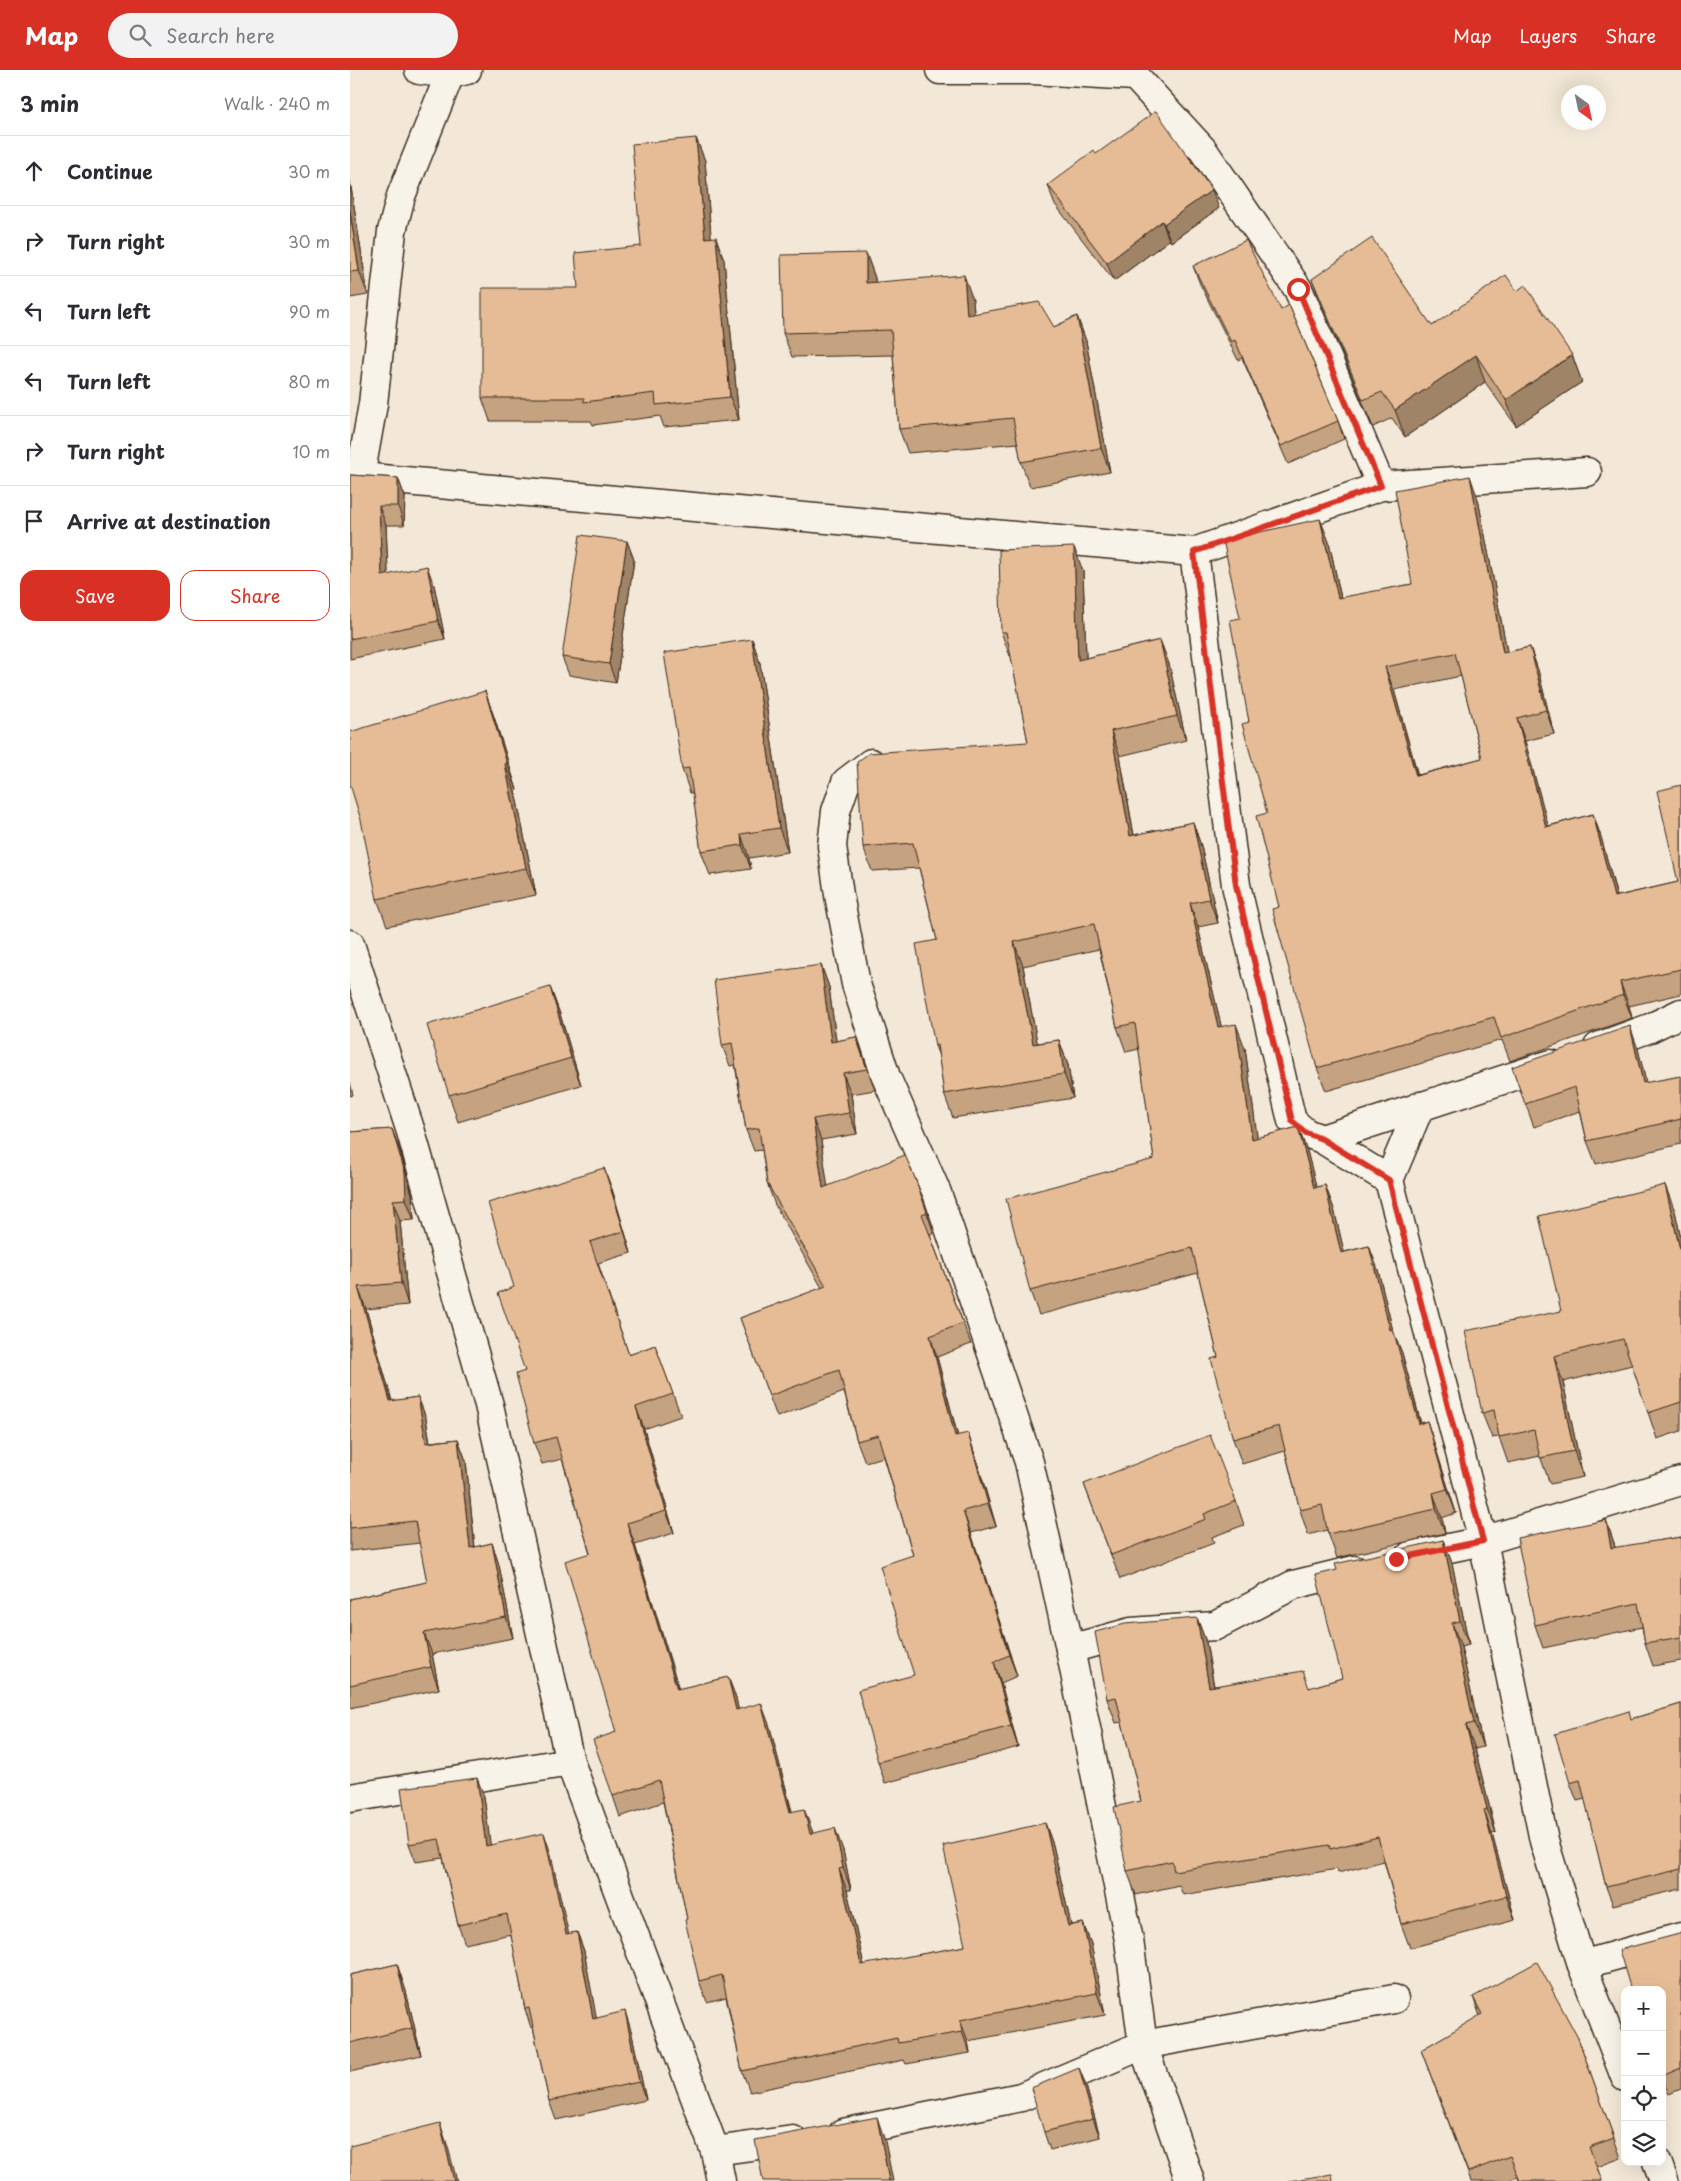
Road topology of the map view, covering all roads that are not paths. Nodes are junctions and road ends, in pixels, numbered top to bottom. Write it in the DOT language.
graph roads {
  1 [pos="419,70"];
  2 [pos="940,70"];
  3 [pos="458,72"];
  4 [pos="1587,472"];
  5 [pos="355,478"];
  6 [pos="1381,486"];
  7 [pos="1194,552"];
  8 [pos="871,763"];
  9 [pos="350,944"];
  10 [pos="1681,1013"];
  11 [pos="1420,1106"];
  12 [pos="1322,1139"];
  13 [pos="1389,1180"];
  14 [pos="1681,1481"];
  15 [pos="1483,1541"];
  16 [pos="1070,1649"];
  17 [pos="570,1762"];
  18 [pos="350,1798"];
  19 [pos="1681,1937"];
  20 [pos="1582,1965"];
  21 [pos="1394,1999"];
  22 [pos="1143,2045"];
  23 [pos="1625,2076"];
  24 [pos="715,2151"];
  25 [pos="1658,2166"];
  26 [pos="721,2181"];
  27 [pos="1190,2181"];
  28 [pos="1664,2181"];
  1 -- 3 [label="street"];
  2 -- 6 [label="street"];
  3 -- 5 [label="street"];
  4 -- 6 [label="street"];
  5 -- 7 [label="street"];
  6 -- 7 [label="street"];
  7 -- 12 [label="street"];
  8 -- 16 [label="street"];
  9 -- 17 [label="street"];
  10 -- 11 [label="street"];
  11 -- 12 [label="street"];
  11 -- 13 [label="street"];
  12 -- 13 [label="street"];
  13 -- 15 [label="street"];
  14 -- 15 [label="street"];
  15 -- 16 [label="street"];
  15 -- 20 [label="street"];
  16 -- 22 [label="street"];
  17 -- 18 [label="street"];
  17 -- 24 [label="street"];
  19 -- 20 [label="street"];
  20 -- 23 [label="street"];
  21 -- 22 [label="street"];
  22 -- 24 [label="street"];
  22 -- 27 [label="street"];
  24 -- 26 [label="street"];
  25 -- 28 [label="street"];
}
